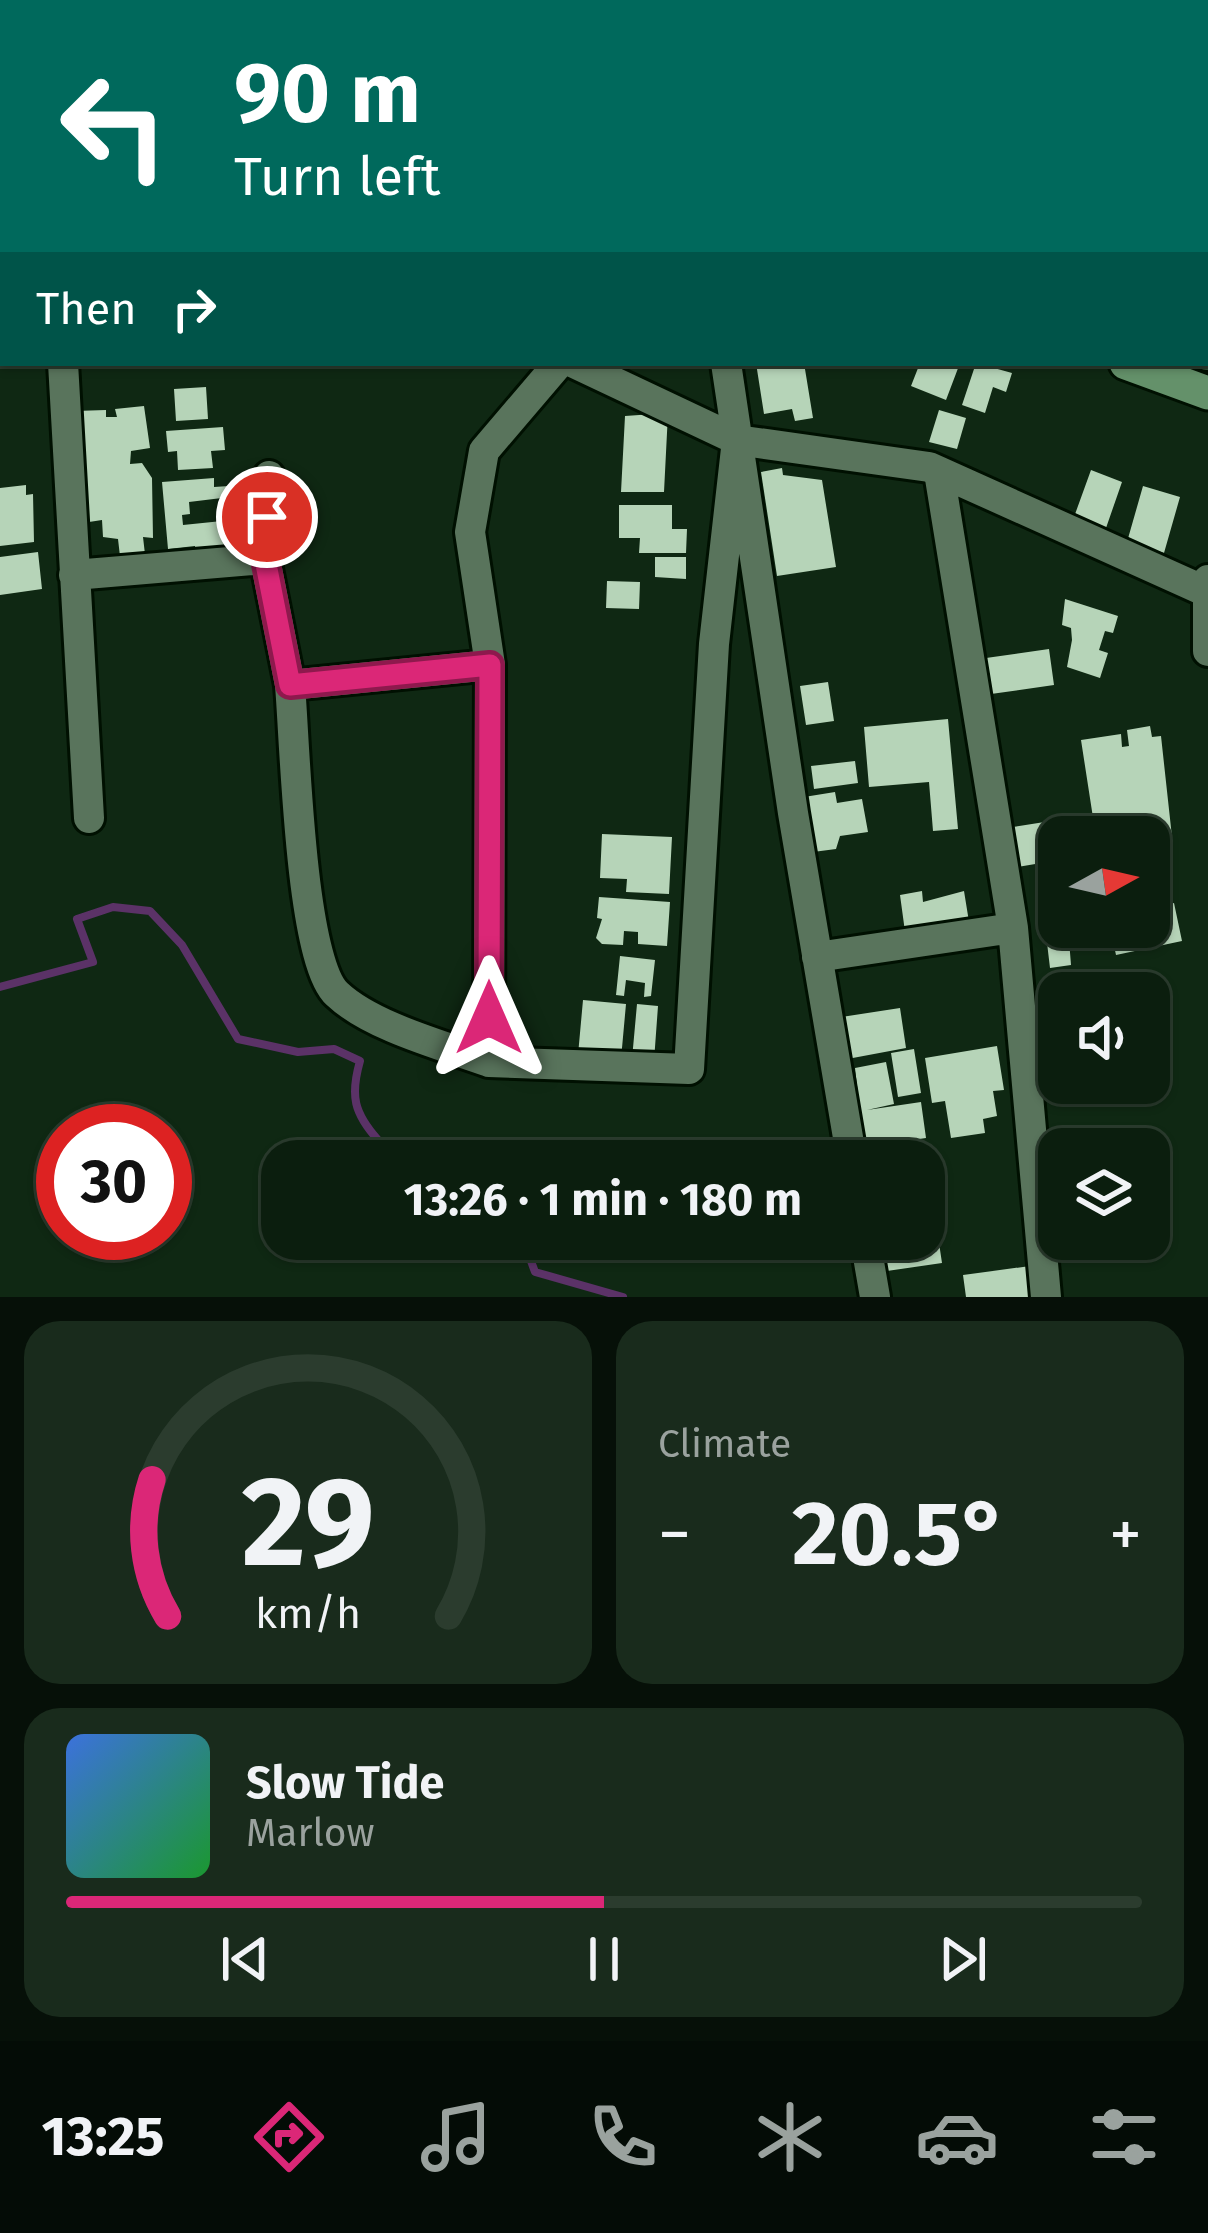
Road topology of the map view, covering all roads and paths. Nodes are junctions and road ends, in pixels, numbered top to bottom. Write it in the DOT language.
graph roads {
  1 [pos="62,366"];
  2 [pos="556,366"];
  3 [pos="580,366"];
  4 [pos="726,366"];
  5 [pos="1134,366"];
  6 [pos="1208,393"];
  7 [pos="737,440"];
  8 [pos="939,472"];
  9 [pos="269,476"];
  10 [pos="265,559"];
  11 [pos="74,575"];
  12 [pos="1208,580"];
  13 [pos="1207,592"];
  14 [pos="1208,651"];
  15 [pos="490,665"];
  16 [pos="290,685"];
  17 [pos="88,818"];
  18 [pos="1013,928"];
  19 [pos="818,956"];
  20 [pos="489,1062"];
  21 [pos="849,1140"];
  22 [pos="869,1260"];
  23 [pos="875,1297"];
  24 [pos="1046,1297"];
  1 -- 11 [label="street"];
  2 -- 15 [label="street"];
  3 -- 7 [label="street"];
  4 -- 7 [label="street"];
  5 -- 6 [label="main road"];
  7 -- 8 [label="street"];
  7 -- 19 [label="street"];
  7 -- 20 [label="street"];
  8 -- 13 [label="street"];
  8 -- 18 [label="street"];
  9 -- 10 [label="street"];
  10 -- 11 [label="street"];
  10 -- 16 [label="street"];
  11 -- 17 [label="street"];
  12 -- 13 [label="street"];
  13 -- 14 [label="street"];
  15 -- 16 [label="street"];
  15 -- 20 [label="street"];
  16 -- 20 [label="street"];
  18 -- 19 [label="street"];
  18 -- 24 [label="street"];
  19 -- 21 [label="street"];
  22 -- 23 [label="street"];
}
